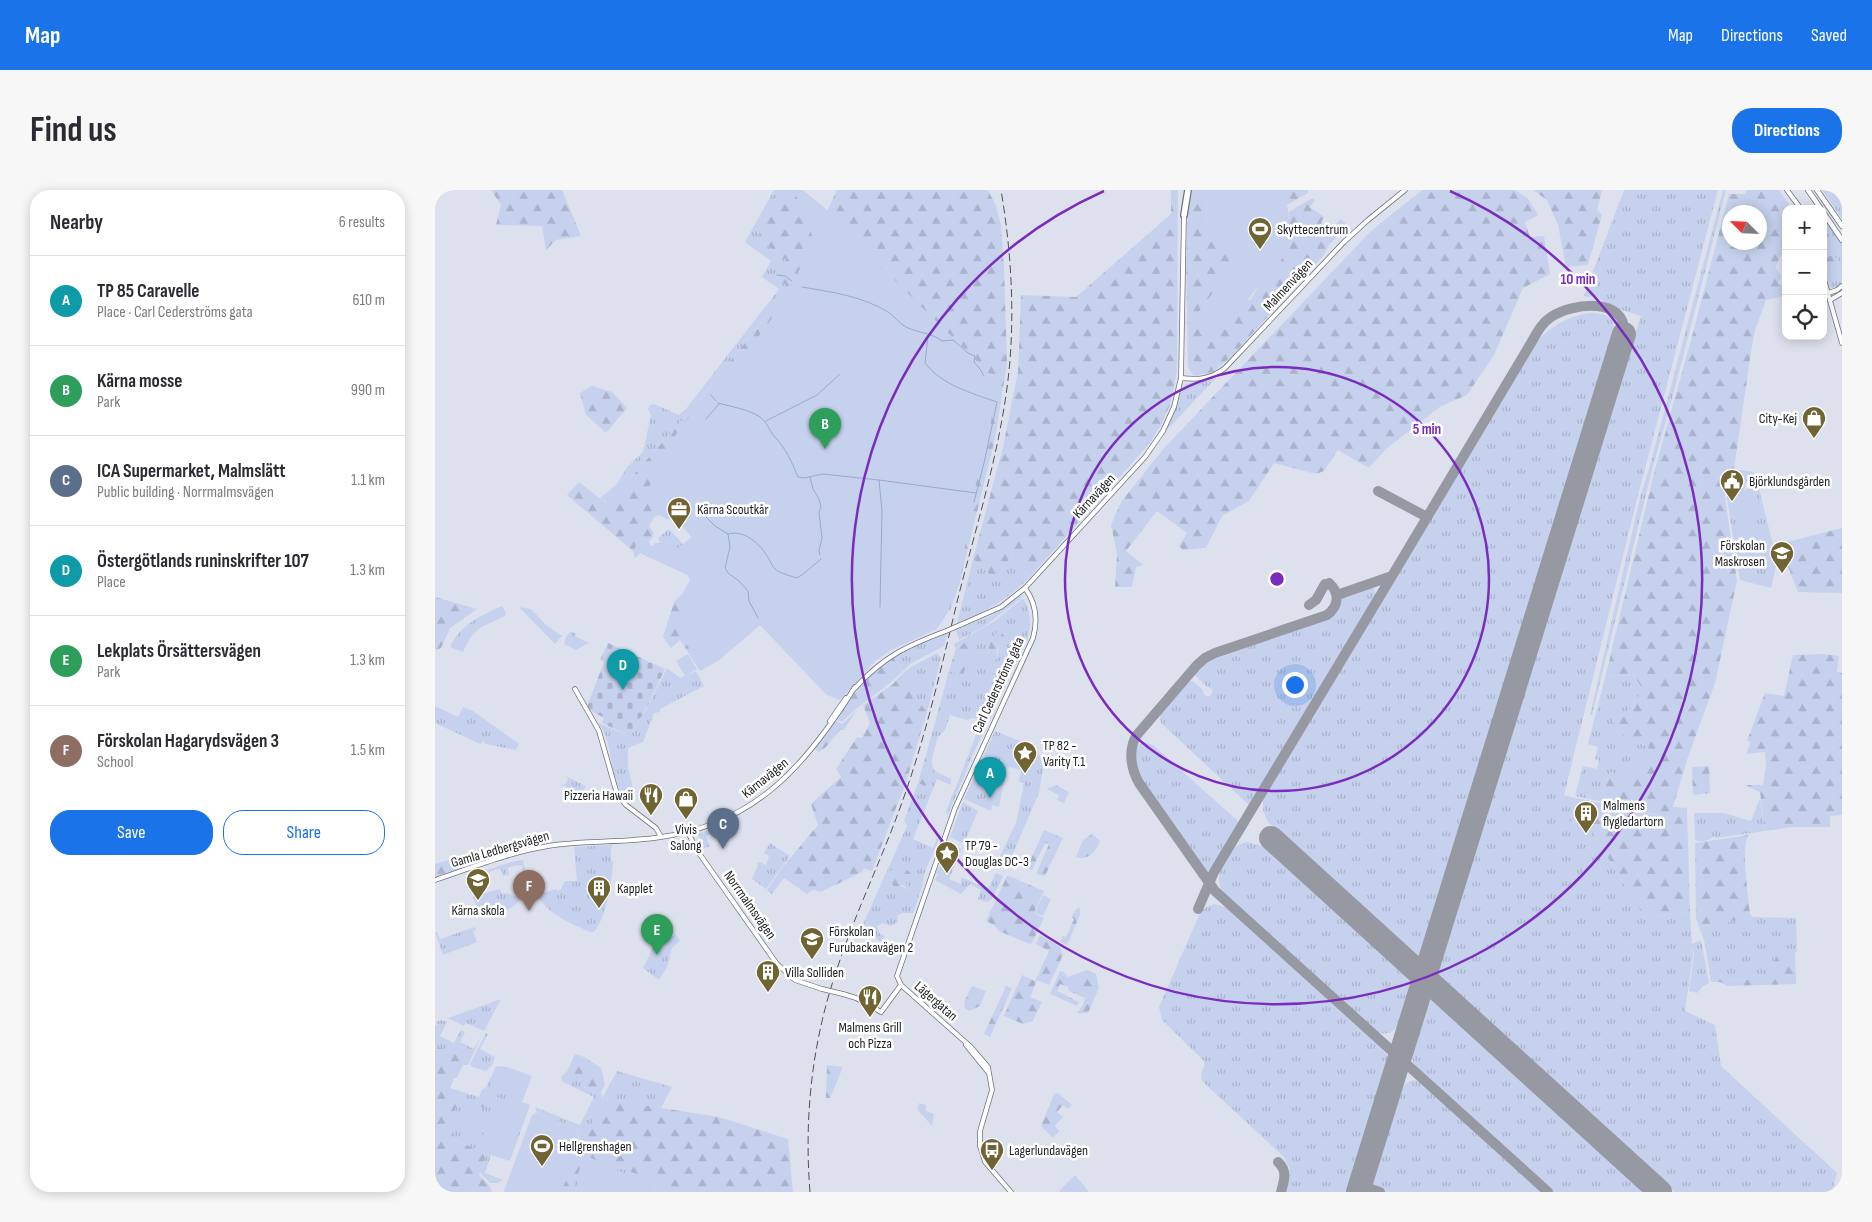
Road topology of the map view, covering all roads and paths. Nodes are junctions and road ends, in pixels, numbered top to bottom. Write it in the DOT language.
graph roads {
  1 [pos="1184,190"];
  2 [pos="1188,190"];
  3 [pos="1405,190"];
  4 [pos="1787,190"];
  5 [pos="1808,190"];
  6 [pos="1817,190"];
  7 [pos="1798,205"];
  8 [pos="1818,205"];
  9 [pos="1184,215"];
  10 [pos="1827,218"];
  11 [pos="1842,226"];
  12 [pos="1842,240"];
  13 [pos="1842,286"];
  14 [pos="1827,290"];
  15 [pos="1828,293"];
  16 [pos="1842,293"];
  17 [pos="1830,300"];
  18 [pos="1842,343"];
  19 [pos="1181,378"];
  20 [pos="1025,588"];
  21 [pos="575,689"];
  22 [pos="688,832"];
  23 [pos="661,837"];
  24 [pos="435,880"];
  25 [pos="901,985"];
  26 [pos="1011,1192"];
  1 -- 9 [label="highway"];
  2 -- 9 [label="highway"];
  3 -- 19 [label="street, Malmenvägen"];
  4 -- 7 [label="street"];
  5 -- 8 [label="main road"];
  6 -- 11 [label="main road"];
  9 -- 19 [label="street, Kärnavägen"];
  10 -- 12 [label="main road"];
  13 -- 15 [label="street"];
  14 -- 15 [label="street"];
  15 -- 17 [label="street"];
  16 -- 17 [label="street"];
  17 -- 18 [label="street"];
  19 -- 20 [label="street, Kärnavägen"];
  20 -- 22 [label="street, Kärnavägen, bridge"];
  20 -- 25 [label="street, Carl Cederströms gata"];
  21 -- 23 [label="street"];
  22 -- 23 [label="street"];
  22 -- 25 [label="street, Norrmalmsvägen, bridge"];
  23 -- 24 [label="street, Gamla Ledbergsvägen"];
  25 -- 26 [label="street, Lägergatan"];
}
